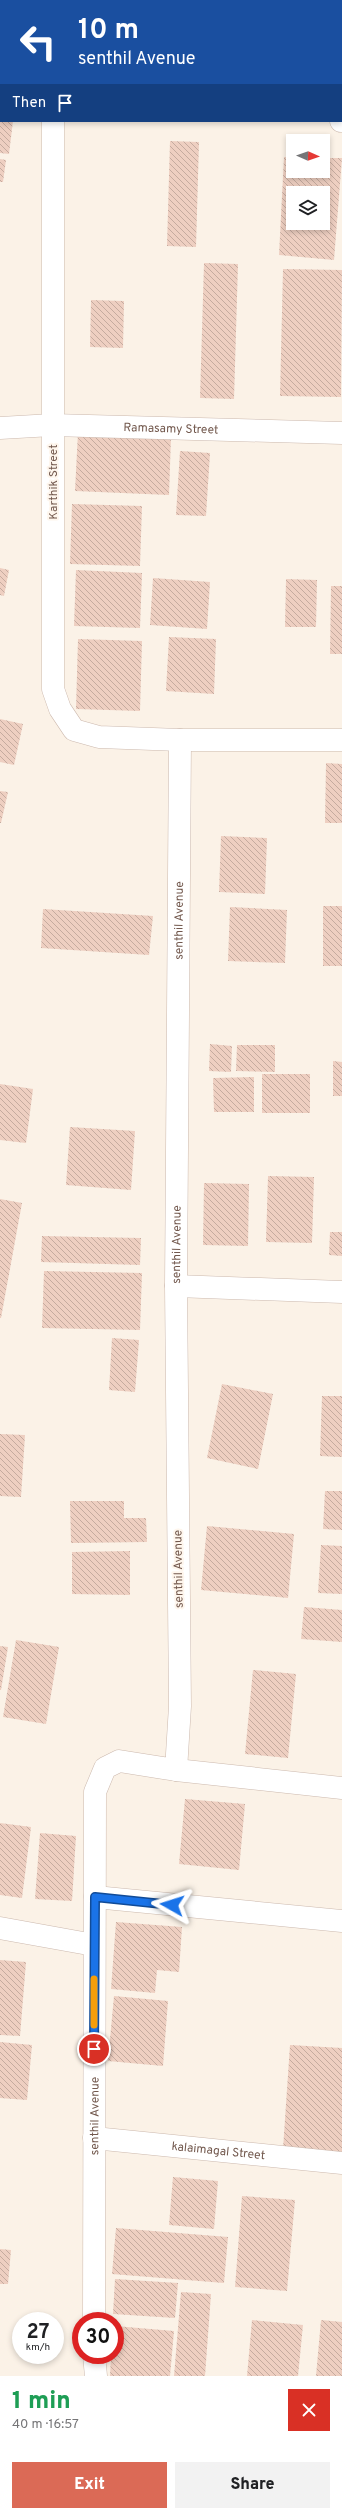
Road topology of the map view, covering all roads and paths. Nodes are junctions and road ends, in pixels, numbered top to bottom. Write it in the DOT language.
graph roads {
  1 [pos="53,122"];
  2 [pos="52,425"];
  3 [pos="0,428"];
  4 [pos="342,433"];
  5 [pos="180,740"];
  6 [pos="342,740"];
  7 [pos="176,1286"];
  8 [pos="342,1292"];
  9 [pos="176,1770"];
  10 [pos="342,1788"];
  11 [pos="95,1897"];
  12 [pos="342,1921"];
  13 [pos="0,1928"];
  14 [pos="94,1945"];
  15 [pos="94,2138"];
  16 [pos="342,2163"];
  17 [pos="94,2312"];
  18 [pos="95,2364"];
  19 [pos="96,2376"];
  1 -- 2 [label="street, Karthik Street"];
  2 -- 3 [label="street, Ramasamy Street"];
  2 -- 4 [label="street, Ramasamy Street"];
  2 -- 5 [label="street, Karthik Street"];
  5 -- 6 [label="street, Karthik Street"];
  5 -- 7 [label="street, senthil Avenue"];
  7 -- 8 [label="street"];
  7 -- 9 [label="street, senthil Avenue"];
  9 -- 10 [label="street"];
  9 -- 11 [label="street, senthil Avenue"];
  11 -- 12 [label="street"];
  11 -- 14 [label="street, senthil Avenue"];
  13 -- 14 [label="street"];
  14 -- 15 [label="street, senthil Avenue"];
  15 -- 16 [label="street, kalaimagal Street"];
  15 -- 17 [label="street, senthil Avenue"];
  18 -- 19 [label="street"];
}
